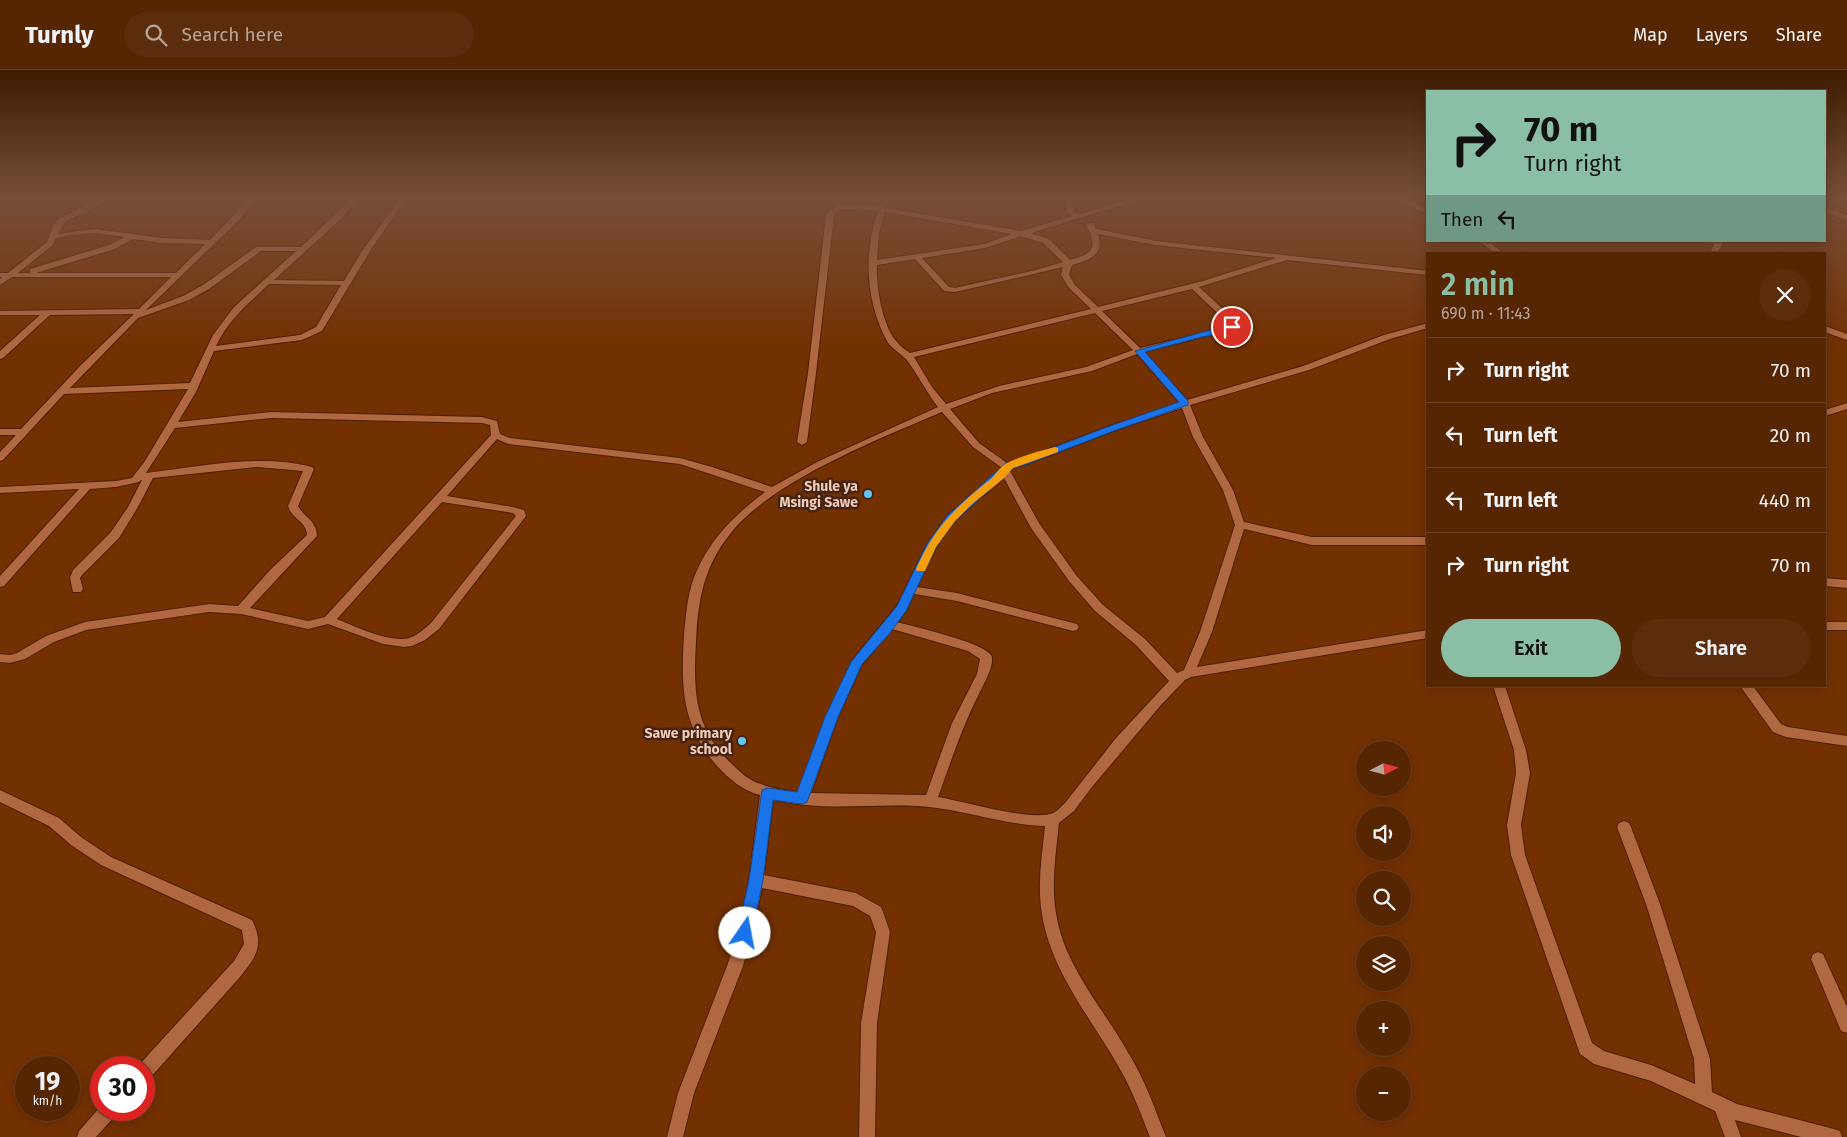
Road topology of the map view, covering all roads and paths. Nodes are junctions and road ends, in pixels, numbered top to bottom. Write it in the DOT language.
graph roads {
  1 [pos="45,247"];
  2 [pos="112,247"];
  3 [pos="205,247"];
  4 [pos="304,247"];
  5 [pos="370,247"];
  6 [pos="826,247"];
  7 [pos="875,247"];
  8 [pos="980,247"];
  9 [pos="1053,247"];
  10 [pos="1095,247"];
  11 [pos="1191,247"];
  12 [pos="301,249"];
  13 [pos="916,256"];
  14 [pos="1287,257"];
  15 [pos="873,263"];
  16 [pos="1068,264"];
  17 [pos="1426,273"];
  18 [pos="24,274"];
  19 [pos="0,275"];
  20 [pos="11,275"];
  21 [pos="177,275"];
  22 [pos="265,282"];
  23 [pos="0,283"];
  24 [pos="347,283"];
  25 [pos="1195,287"];
  26 [pos="141,311"];
  27 [pos="1097,311"];
  28 [pos="48,312"];
  29 [pos="0,313"];
  30 [pos="134,318"];
  31 [pos="1426,327"];
  32 [pos="1826,328"];
  33 [pos="1847,337"];
  34 [pos="211,349"];
  35 [pos="1139,351"];
  36 [pos="0,356"];
  37 [pos="909,356"];
  38 [pos="194,386"];
  39 [pos="61,392"];
  40 [pos="1185,403"];
  41 [pos="1847,406"];
  42 [pos="945,408"];
  43 [pos="1827,412"];
  44 [pos="172,425"];
  45 [pos="0,432"];
  46 [pos="24,432"];
  47 [pos="496,435"];
  48 [pos="802,442"];
  49 [pos="0,458"];
  50 [pos="1007,468"];
  51 [pos="150,476"];
  52 [pos="137,477"];
  53 [pos="87,486"];
  54 [pos="0,490"];
  55 [pos="772,492"];
  56 [pos="439,498"];
  57 [pos="1240,524"];
  58 [pos="1426,541"];
  59 [pos="0,582"];
  60 [pos="1826,582"];
  61 [pos="1847,584"];
  62 [pos="77,589"];
  63 [pos="912,590"];
  64 [pos="241,610"];
  65 [pos="329,620"];
  66 [pos="890,624"];
  67 [pos="1826,626"];
  68 [pos="1847,626"];
  69 [pos="1073,627"];
  70 [pos="1426,634"];
  71 [pos="0,658"];
  72 [pos="1189,673"];
  73 [pos="1177,681"];
  74 [pos="1499,687"];
  75 [pos="1747,687"];
  76 [pos="1847,741"];
  77 [pos="767,794"];
  78 [pos="0,796"];
  79 [pos="802,798"];
  80 [pos="930,801"];
  81 [pos="1053,820"];
  82 [pos="1624,828"];
  83 [pos="756,880"];
  84 [pos="1818,959"];
  85 [pos="1847,1025"];
  86 [pos="155,1060"];
  87 [pos="1704,1096"];
  88 [pos="1722,1107"];
  89 [pos="99,1121"];
  90 [pos="85,1137"];
  91 [pos="675,1137"];
  92 [pos="867,1137"];
  93 [pos="1158,1137"];
  94 [pos="1733,1137"];
  95 [pos="1834,1137"];
  1 -- 20 [label="street"];
  2 -- 18 [label="street"];
  3 -- 21 [label="street"];
  4 -- 12 [label="street"];
  5 -- 24 [label="street"];
  6 -- 48 [label="street"];
  7 -- 15 [label="street"];
  8 -- 13 [label="street"];
  9 -- 16 [label="street"];
  10 -- 16 [label="street"];
  11 -- 14 [label="street"];
  12 -- 22 [label="street"];
  12 -- 30 [label="street"];
  13 -- 15 [label="street"];
  13 -- 16 [label="street"];
  14 -- 17 [label="street"];
  14 -- 25 [label="street"];
  15 -- 37 [label="street"];
  16 -- 27 [label="street"];
  18 -- 20 [label="street"];
  18 -- 21 [label="street"];
  19 -- 20 [label="street"];
  20 -- 23 [label="street"];
  21 -- 26 [label="street"];
  22 -- 24 [label="street"];
  22 -- 34 [label="street"];
  24 -- 34 [label="street"];
  25 -- 27 [label="street"];
  25 -- 35 [label="street"];
  26 -- 28 [label="street"];
  26 -- 30 [label="street"];
  27 -- 35 [label="street"];
  27 -- 37 [label="street"];
  28 -- 29 [label="street"];
  28 -- 36 [label="street"];
  30 -- 39 [label="street"];
  31 -- 40 [label="street"];
  32 -- 33 [label="street"];
  34 -- 38 [label="street"];
  35 -- 40 [label="street"];
  35 -- 42 [label="street"];
  37 -- 42 [label="street"];
  38 -- 39 [label="street"];
  38 -- 44 [label="street"];
  39 -- 46 [label="street"];
  40 -- 50 [label="street"];
  40 -- 57 [label="street"];
  41 -- 43 [label="street"];
  42 -- 50 [label="street"];
  42 -- 55 [label="street"];
  44 -- 47 [label="street"];
  44 -- 52 [label="street"];
  45 -- 46 [label="street"];
  46 -- 49 [label="street"];
  47 -- 55 [label="street"];
  47 -- 56 [label="street"];
  50 -- 63 [label="street"];
  50 -- 73 [label="street"];
  51 -- 52 [label="street"];
  51 -- 62 [label="street"];
  51 -- 64 [label="street"];
  52 -- 53 [label="street"];
  53 -- 54 [label="street"];
  53 -- 59 [label="street"];
  55 -- 77 [label="street"];
  56 -- 65 [label="street"];
  56 -- 65 [label="street"];
  57 -- 58 [label="street"];
  57 -- 72 [label="street"];
  60 -- 61 [label="street"];
  63 -- 66 [label="street"];
  63 -- 69 [label="street"];
  64 -- 65 [label="street"];
  64 -- 71 [label="street"];
  66 -- 79 [label="street"];
  66 -- 80 [label="street"];
  67 -- 68 [label="street"];
  70 -- 72 [label="street"];
  72 -- 73 [label="street"];
  73 -- 81 [label="street"];
  74 -- 87 [label="street"];
  75 -- 76 [label="street"];
  77 -- 79 [label="street"];
  77 -- 83 [label="street"];
  78 -- 86 [label="street"];
  79 -- 80 [label="street"];
  80 -- 81 [label="street"];
  81 -- 93 [label="street"];
  82 -- 87 [label="street"];
  83 -- 91 [label="street"];
  83 -- 92 [label="street"];
  84 -- 85 [label="street"];
  87 -- 88 [label="street"];
  88 -- 94 [label="street"];
  88 -- 95 [label="street"];
  89 -- 90 [label="street"];
}
